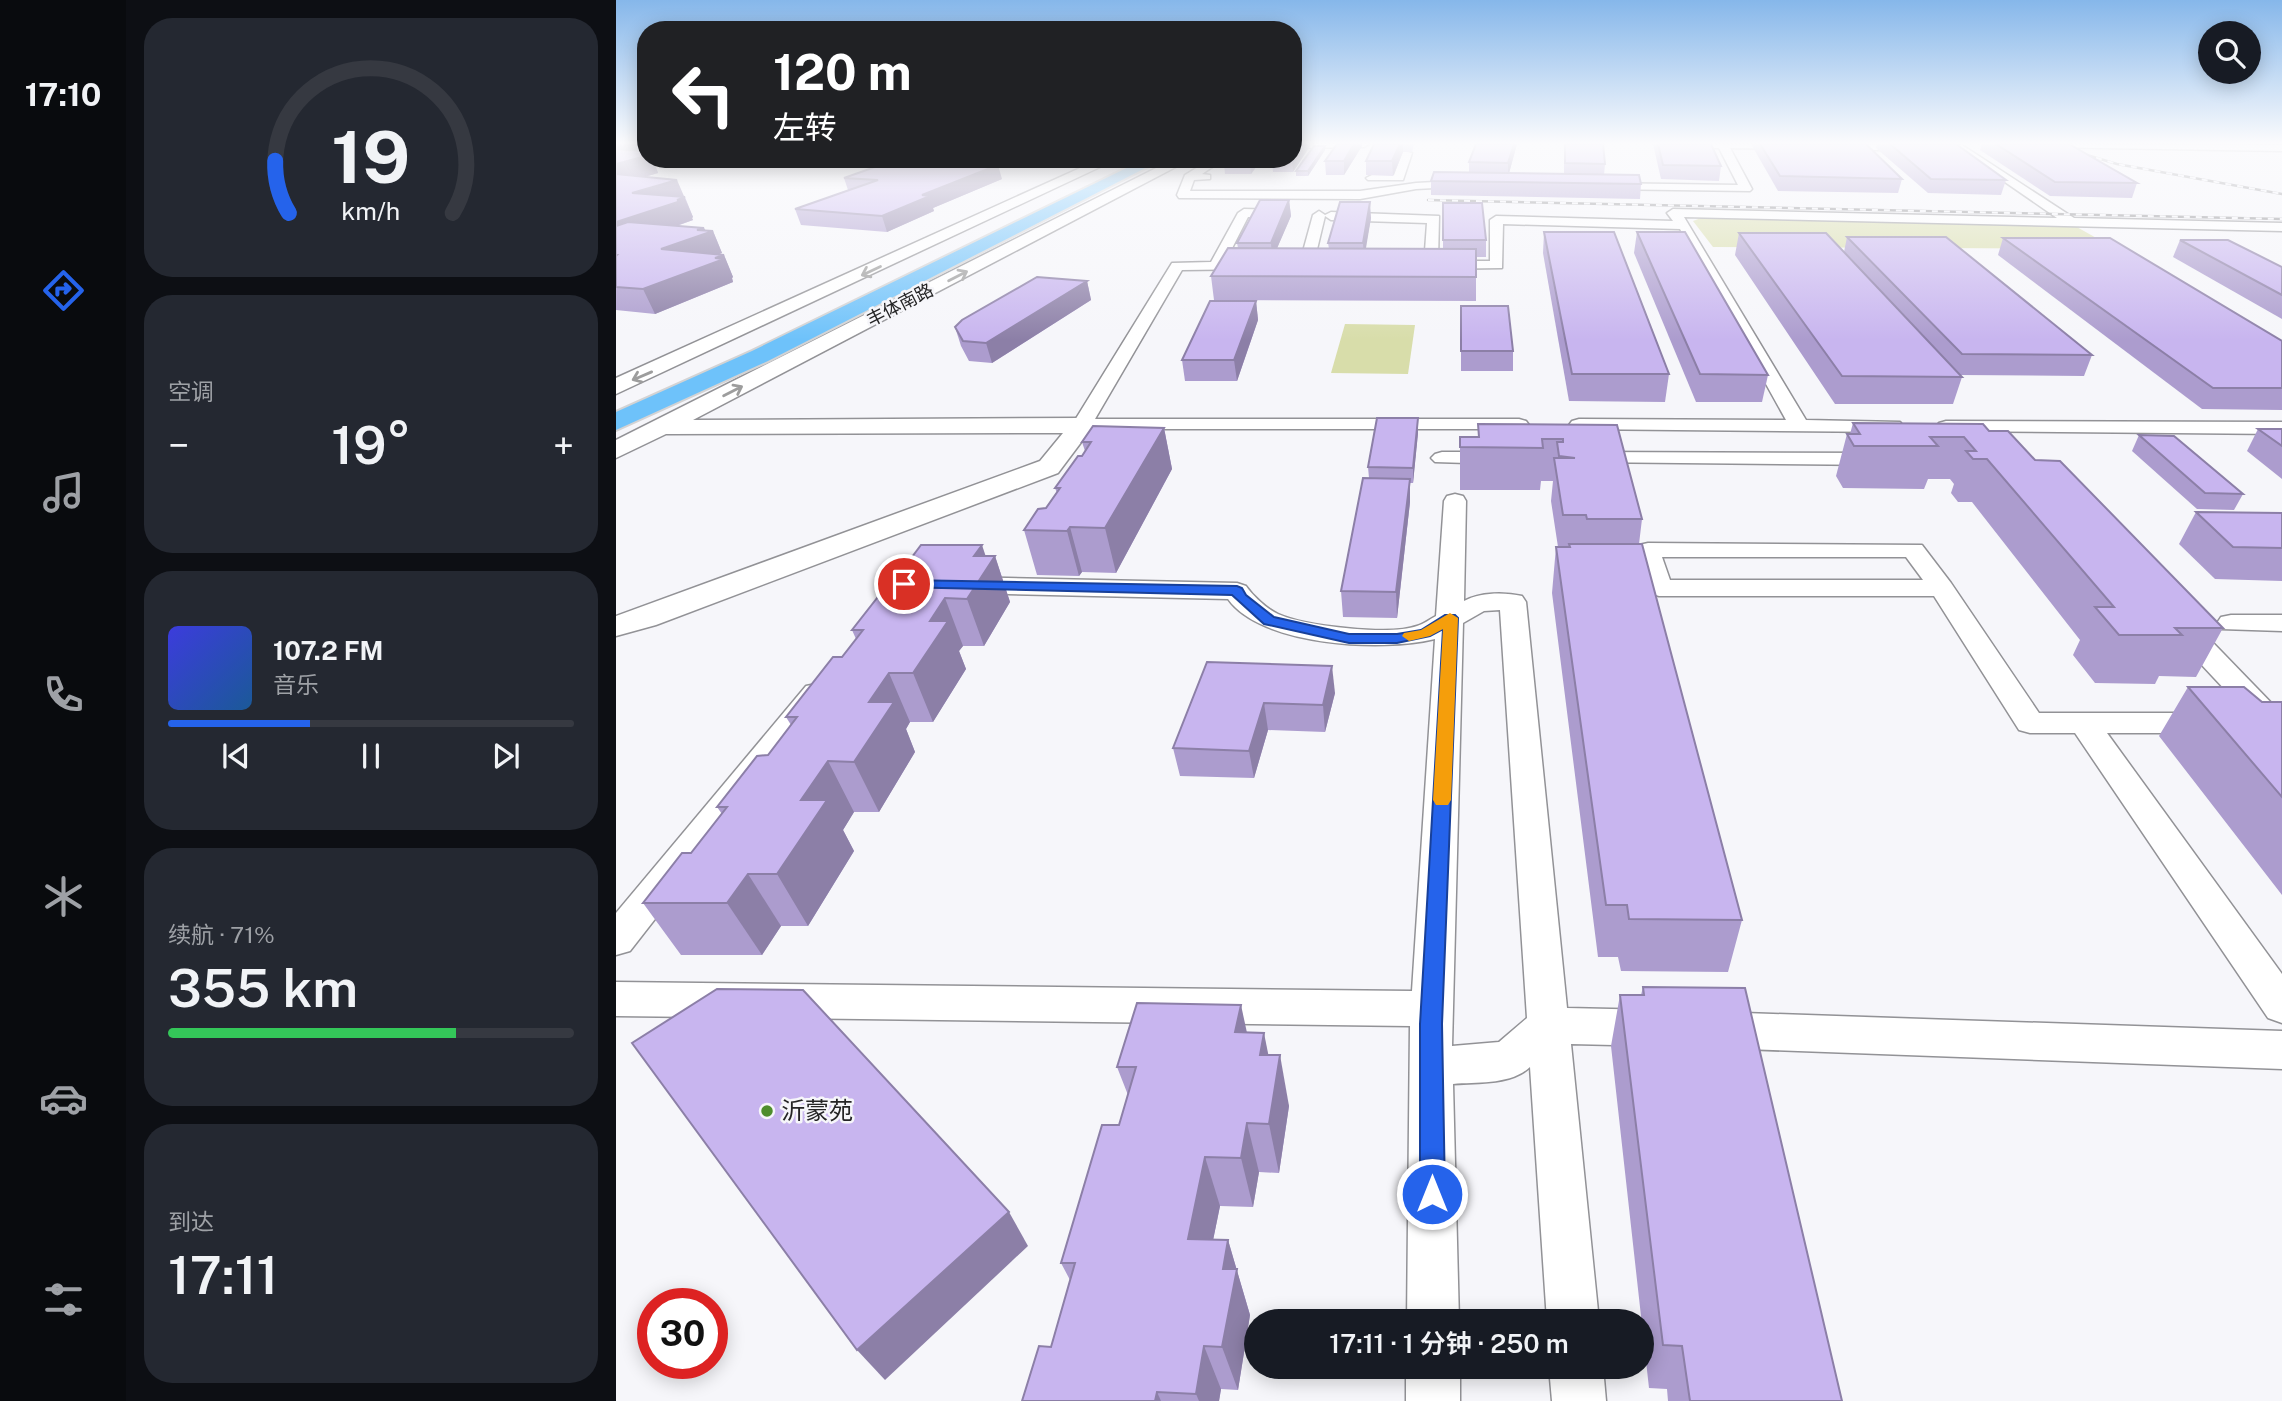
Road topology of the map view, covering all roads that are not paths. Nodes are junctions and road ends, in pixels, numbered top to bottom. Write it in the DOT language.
graph roads {
  1 [pos="1035,209"];
  2 [pos="1043,209"];
  3 [pos="1048,209"];
  4 [pos="1054,209"];
  5 [pos="1672,209"];
  6 [pos="2051,209"];
  7 [pos="1306,215"];
  8 [pos="1678,219"];
  9 [pos="2071,222"];
  10 [pos="2282,228"];
  11 [pos="2094,236"];
  12 [pos="1216,266"];
  13 [pos="1267,266"];
  14 [pos="1306,266"];
  15 [pos="616,387"];
  16 [pos="616,409"];
  17 [pos="616,422"];
  18 [pos="667,425"];
  19 [pos="1082,425"];
  20 [pos="1801,426"];
  21 [pos="2282,428"];
  22 [pos="616,434"];
  23 [pos="616,450"];
  24 [pos="1442,458"];
  25 [pos="1525,458"];
  26 [pos="1566,458"];
  27 [pos="1899,459"];
  28 [pos="1455,501"];
  29 [pos="931,585"];
  30 [pos="1942,588"];
  31 [pos="2168,612"];
  32 [pos="1450,618"];
  33 [pos="2231,623"];
  34 [pos="2282,623"];
  35 [pos="616,626"];
  36 [pos="834,670"];
  37 [pos="2084,723"];
  38 [pos="2278,728"];
  39 [pos="616,940"];
  40 [pos="616,999"];
  41 [pos="2282,1006"];
  42 [pos="1432,1009"];
  43 [pos="1548,1025"];
  44 [pos="2282,1050"];
  45 [pos="1432,1068"];
  46 [pos="1433,1309"];
  47 [pos="1572,1309"];
  48 [pos="1433,1379"];
  49 [pos="1577,1379"];
  50 [pos="1433,1401"];
  51 [pos="1579,1401"];
  1 -- 15 [label="street, 丰体南路, one-way"];
  2 -- 16 [label="highway, 丰体南路"];
  3 -- 17 [label="highway, 丰体南路"];
  18 -- 4 [label="street, 丰体南路, one-way"];
  5 -- 8 [label="street"];
  6 -- 9 [label="street"];
  7 -- 8 [label="street"];
  7 -- 12 [label="street"];
  7 -- 14 [label="street"];
  8 -- 9 [label="street"];
  8 -- 20 [label="street"];
  9 -- 10 [label="street"];
  9 -- 11 [label="street"];
  12 -- 13 [label="street"];
  12 -- 19 [label="street"];
  18 -- 19 [label="street"];
  18 -- 22 [label="street"];
  18 -- 23 [label="street, 丰体南路"];
  19 -- 20 [label="street"];
  19 -- 35 [label="street"];
  20 -- 21 [label="street"];
  24 -- 25 [label="street"];
  26 -- 27 [label="street"];
  28 -- 32 [label="street"];
  29 -- 32 [label="street"];
  30 -- 30 [label="street"];
  30 -- 37 [label="street"];
  31 -- 38 [label="street"];
  32 -- 42 [label="street"];
  32 -- 43 [label="street"];
  33 -- 34 [label="street"];
  36 -- 39 [label="street"];
  37 -- 38 [label="street"];
  37 -- 41 [label="street"];
  40 -- 42 [label="street"];
  42 -- 45 [label="street"];
  43 -- 44 [label="street"];
  43 -- 45 [label="street"];
  43 -- 47 [label="street"];
  45 -- 46 [label="street"];
  48 -- 50 [label="street"];
  49 -- 51 [label="street"];
}
